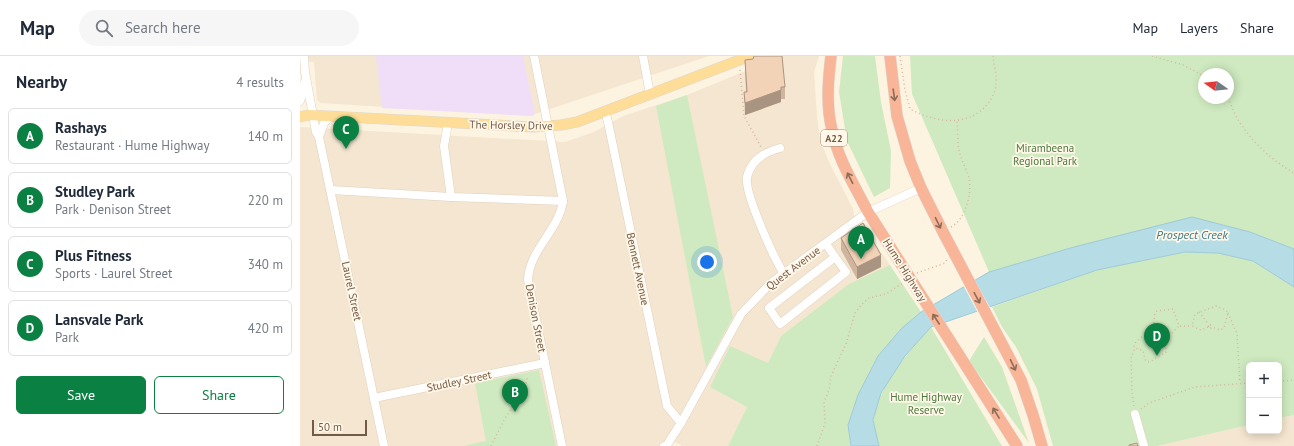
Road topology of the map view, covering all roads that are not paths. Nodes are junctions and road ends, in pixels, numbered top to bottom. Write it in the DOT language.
graph roads {
  1 [pos="304,56"];
  2 [pos="534,56"];
  3 [pos="643,56"];
  4 [pos="831,56"];
  5 [pos="890,56"];
  6 [pos="746,57"];
  7 [pos="303,72"];
  8 [pos="650,94"];
  9 [pos="300,101"];
  10 [pos="605,111"];
  11 [pos="305,114"];
  12 [pos="331,116"];
  13 [pos="448,123"];
  14 [pos="548,127"];
  15 [pos="319,137"];
  16 [pos="780,148"];
  17 [pos="921,188"];
  18 [pos="331,190"];
  19 [pos="451,197"];
  20 [pos="563,201"];
  21 [pos="868,212"];
  22 [pos="826,244"];
  23 [pos="835,257"];
  24 [pos="784,274"];
  25 [pos="545,363"];
  26 [pos="374,398"];
  27 [pos="1135,414"];
  28 [pos="681,423"];
  29 [pos="668,444"];
  30 [pos="384,446"];
  31 [pos="562,446"];
  32 [pos="1017,446"];
  33 [pos="1042,446"];
  34 [pos="1144,446"];
  1 -- 7 [label="street"];
  2 -- 14 [label="street"];
  3 -- 8 [label="street"];
  21 -- 4 [label="highway, Hume Highway / A22, one-way"];
  5 -- 17 [label="highway, one-way"];
  6 -- 8 [label="main road, The Horsley Drive"];
  7 -- 9 [label="street"];
  7 -- 11 [label="street, Laurel Street"];
  8 -- 10 [label="main road, The Horsley Drive"];
  10 -- 14 [label="main road, The Horsley Drive"];
  10 -- 28 [label="street, Bennett Avenue"];
  11 -- 12 [label="main road, The Horsley Drive"];
  11 -- 15 [label="street, Laurel Street"];
  12 -- 13 [label="main road, The Horsley Drive"];
  12 -- 15 [label="street"];
  13 -- 14 [label="main road, The Horsley Drive"];
  13 -- 19 [label="street"];
  14 -- 20 [label="street"];
  15 -- 18 [label="street, Laurel Street"];
  16 -- 24 [label="street"];
  17 -- 21 [label="street, Quest Avenue"];
  17 -- 33 [label="highway, one-way"];
  18 -- 19 [label="street"];
  18 -- 26 [label="street, Laurel Street"];
  19 -- 20 [label="street"];
  20 -- 25 [label="street, Denison Street"];
  21 -- 22 [label="street, Quest Avenue"];
  32 -- 21 [label="highway, Hume Highway / A22, one-way"];
  22 -- 23 [label="street"];
  22 -- 24 [label="street, Quest Avenue"];
  23 -- 23 [label="street"];
  24 -- 28 [label="street, Quest Avenue"];
  25 -- 26 [label="street, Studley Street"];
  25 -- 31 [label="street, Denison Street"];
  26 -- 30 [label="street, Laurel Street"];
  27 -- 34 [label="street"];
  28 -- 29 [label="street, Quest Avenue"];
}
